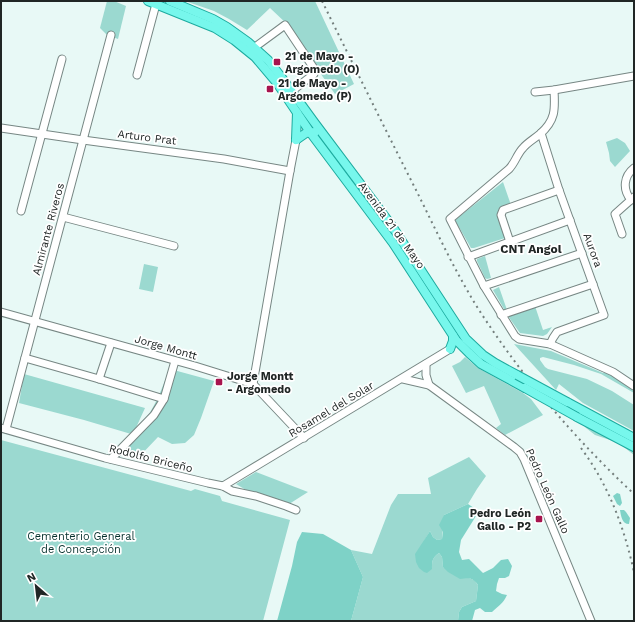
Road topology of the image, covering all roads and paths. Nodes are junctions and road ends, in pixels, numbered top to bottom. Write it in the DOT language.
graph roads {
  1 [pos="148,1"];
  2 [pos="170,1"];
  3 [pos="156,4"];
  4 [pos="111,35"];
  5 [pos="255,47"];
  6 [pos="62,59"];
  7 [pos="137,75"];
  8 [pos="634,76"];
  9 [pos="554,90"];
  10 [pos="292,91"];
  11 [pos="535,92"];
  12 [pos="297,112"];
  13 [pos="1,128"];
  14 [pos="310,132"];
  15 [pos="541,133"];
  16 [pos="42,134"];
  17 [pos="324,135"];
  18 [pos="83,140"];
  19 [pos="296,140"];
  20 [pos="634,168"];
  21 [pos="290,171"];
  22 [pos="559,190"];
  23 [pos="632,198"];
  24 [pos="21,210"];
  25 [pos="62,217"];
  26 [pos="570,220"];
  27 [pos="622,234"];
  28 [pos="510,242"];
  29 [pos="174,246"];
  30 [pos="582,253"];
  31 [pos="468,257"];
  32 [pos="593,284"];
  33 [pos="484,286"];
  34 [pos="1,312"];
  35 [pos="501,315"];
  36 [pos="34,322"];
  37 [pos="453,336"];
  38 [pos="111,343"];
  39 [pos="550,344"];
  40 [pos="464,348"];
  41 [pos="450,349"];
  42 [pos="24,358"];
  43 [pos="175,361"];
  44 [pos="426,364"];
  45 [pos="99,379"];
  46 [pos="403,379"];
  47 [pos="252,384"];
  48 [pos="429,385"];
  49 [pos="634,386"];
  50 [pos="164,399"];
  51 [pos="3,428"];
  52 [pos="304,438"];
  53 [pos="634,438"];
  54 [pos="634,447"];
  55 [pos="111,459"];
  56 [pos="223,486"];
  57 [pos="296,510"];
  58 [pos="591,621"];
  1 -- 3 [label="main road, Avenida 21 de Mayo"];
  2 -- 5 [label="main road, Avenida 21 de Mayo"];
  3 -- 7 [label="street"];
  3 -- 12 [label="main road, Avenida 21 de Mayo"];
  4 -- 18 [label="street, Almirante Riveros"];
  5 -- 10 [label="main road, Avenida 21 de Mayo"];
  5 -- 10 [label="street"];
  6 -- 16 [label="street"];
  8 -- 9 [label="street"];
  9 -- 11 [label="street"];
  9 -- 15 [label="street"];
  10 -- 17 [label="main road, Avenida 21 de Mayo"];
  12 -- 14 [label="main road, Avenida 21 de Mayo"];
  12 -- 19 [label="main road"];
  13 -- 16 [label="street, Arturo Prat"];
  14 -- 17 [label="main road"];
  14 -- 19 [label="main road"];
  14 -- 37 [label="main road, Avenida 21 de Mayo"];
  15 -- 22 [label="street, Aurora"];
  15 -- 31 [label="street"];
  16 -- 18 [label="street, Arturo Prat"];
  16 -- 24 [label="street"];
  17 -- 53 [label="main road, Avenida 21 de Mayo, bridge"];
  18 -- 21 [label="street, Arturo Prat"];
  18 -- 25 [label="street, Almirante Riveros"];
  19 -- 21 [label="street"];
  20 -- 23 [label="street"];
  21 -- 47 [label="street"];
  22 -- 26 [label="street, Aurora"];
  22 -- 28 [label="street"];
  23 -- 27 [label="street"];
  25 -- 29 [label="street"];
  25 -- 36 [label="street, Almirante Riveros"];
  26 -- 28 [label="street"];
  26 -- 30 [label="street, Aurora"];
  28 -- 31 [label="street"];
  30 -- 32 [label="street, Aurora"];
  30 -- 33 [label="street"];
  31 -- 33 [label="street"];
  32 -- 35 [label="street"];
  32 -- 39 [label="street, Aurora"];
  33 -- 35 [label="street"];
  34 -- 36 [label="street, Jorge Montt"];
  35 -- 39 [label="street"];
  36 -- 38 [label="street, Jorge Montt"];
  36 -- 42 [label="street, Almirante Riveros"];
  37 -- 40 [label="main road, Avenida 21 de Mayo"];
  37 -- 41 [label="main road"];
  38 -- 43 [label="street, Jorge Montt"];
  38 -- 45 [label="street"];
  39 -- 49 [label="street"];
  40 -- 41 [label="main road"];
  40 -- 54 [label="main road, Avenida 21 de Mayo, bridge"];
  41 -- 44 [label="street, Rosamel del Solar"];
  42 -- 45 [label="street"];
  42 -- 51 [label="street, Almirante Riveros"];
  43 -- 47 [label="street, Jorge Montt"];
  43 -- 50 [label="street"];
  44 -- 46 [label="street, Rosamel del Solar"];
  44 -- 48 [label="street"];
  45 -- 50 [label="street"];
  46 -- 48 [label="street, Pedro León Gallo"];
  46 -- 52 [label="street, Rosamel del Solar"];
  47 -- 52 [label="street, Jorge Montt"];
  48 -- 58 [label="street, Pedro León Gallo"];
  50 -- 55 [label="street"];
  51 -- 55 [label="street, Rodolfo Briceño"];
  52 -- 56 [label="street, Rosamel del Solar"];
  55 -- 56 [label="street, Rodolfo Briceño"];
  56 -- 57 [label="street, Rodolfo Briceño"];
}
